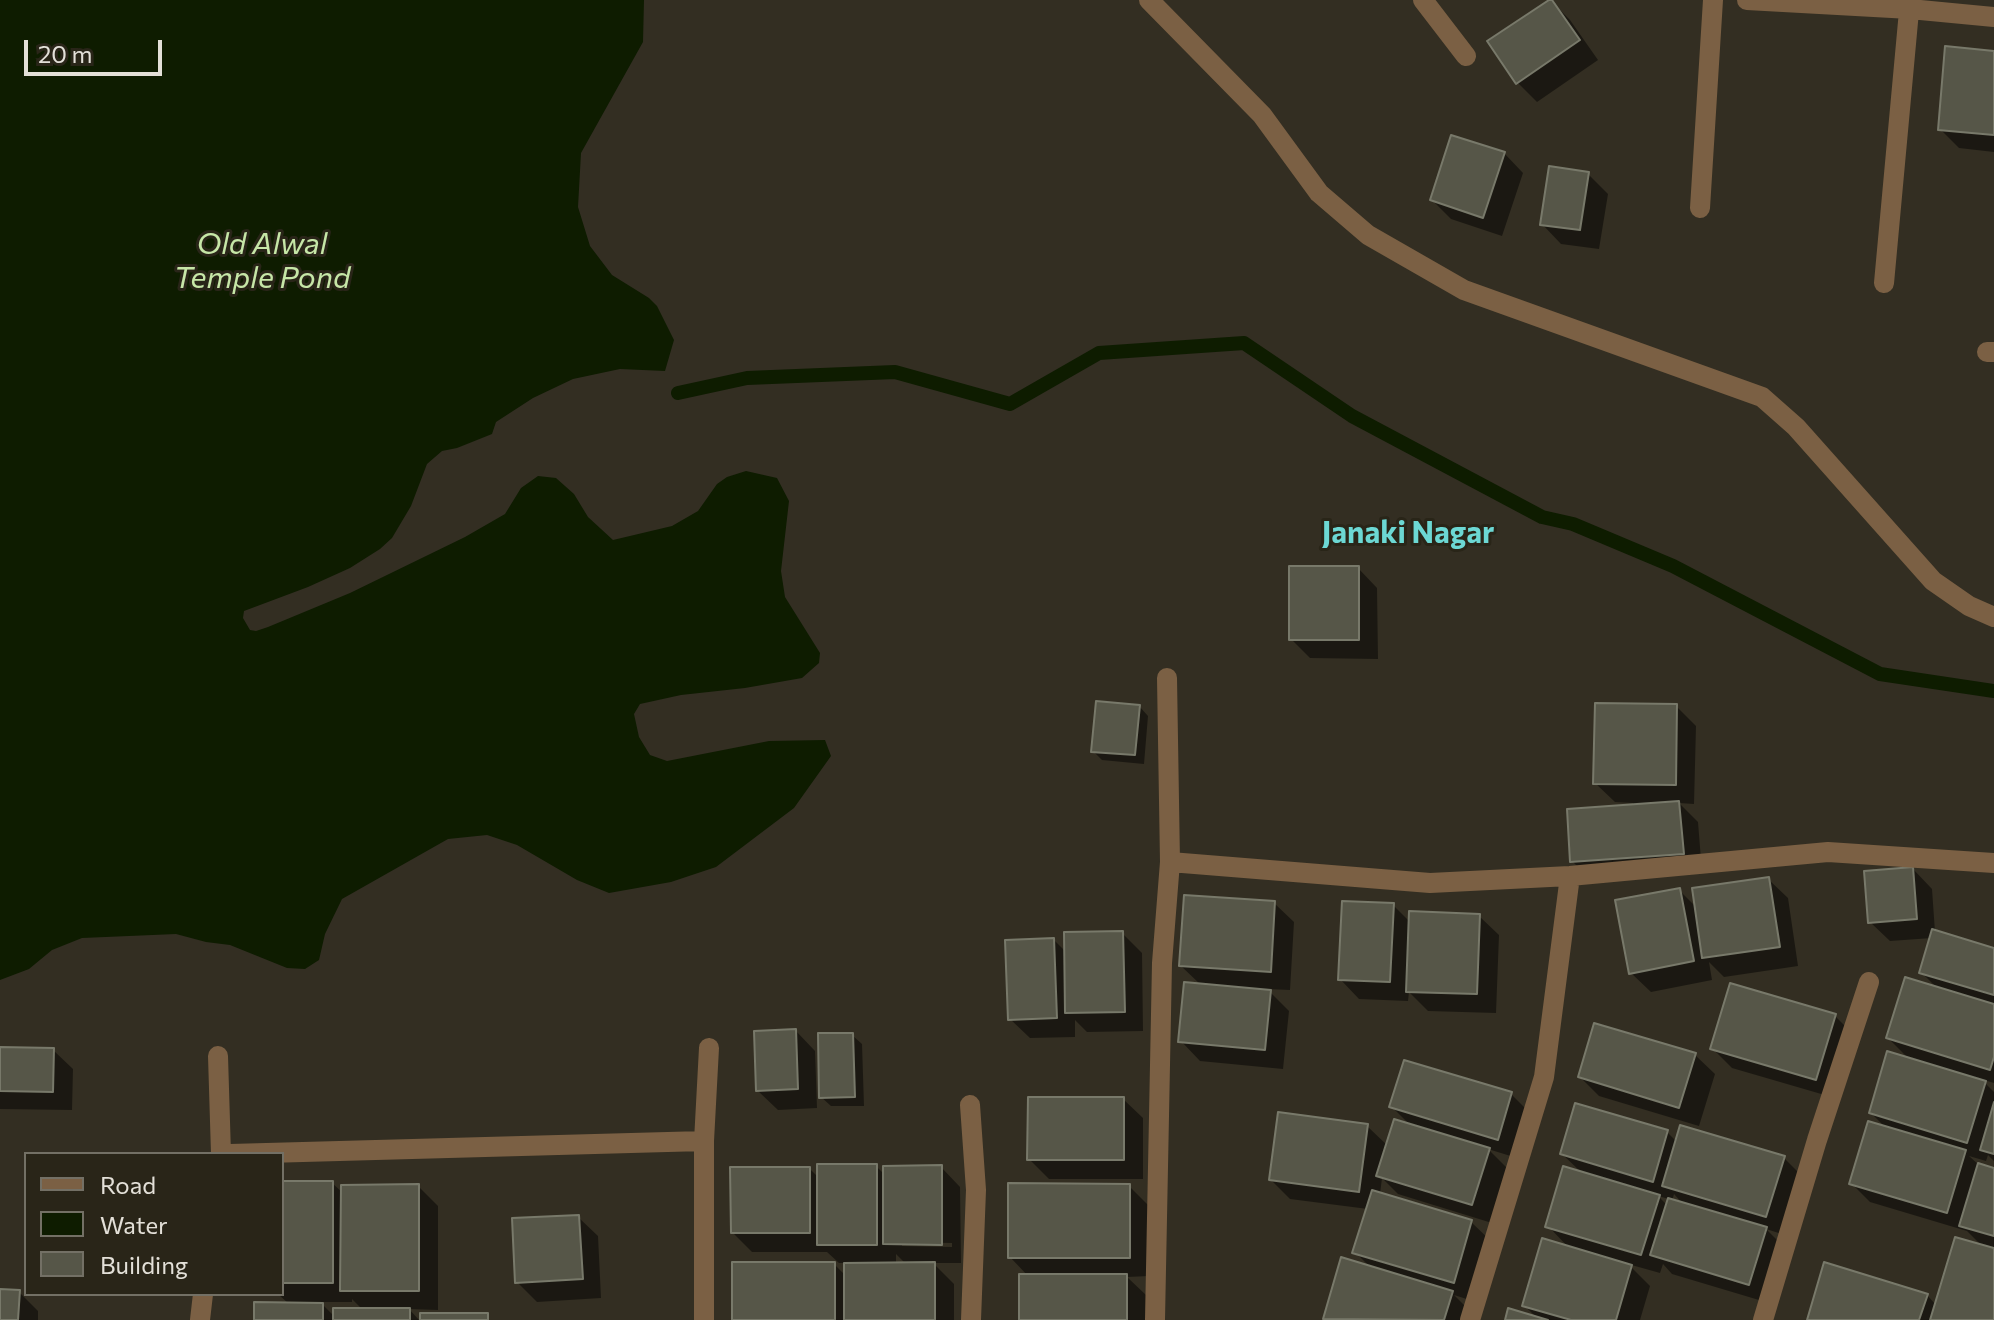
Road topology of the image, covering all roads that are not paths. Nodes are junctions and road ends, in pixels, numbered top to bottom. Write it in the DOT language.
graph roads {
  1 [pos="1149,0"];
  2 [pos="1423,0"];
  3 [pos="1713,0"];
  4 [pos="1747,0"];
  5 [pos="1910,4"];
  6 [pos="1994,17"];
  7 [pos="1466,56"];
  8 [pos="1700,208"];
  9 [pos="1884,283"];
  10 [pos="1994,617"];
  11 [pos="1167,678"];
  12 [pos="1170,862"];
  13 [pos="1994,863"];
  14 [pos="1570,876"];
  15 [pos="1869,982"];
  16 [pos="709,1048"];
  17 [pos="218,1056"];
  18 [pos="970,1105"];
  19 [pos="704,1141"];
  20 [pos="221,1152"];
  21 [pos="284,1153"];
  22 [pos="203,1296"];
  23 [pos="200,1320"];
  24 [pos="704,1320"];
  25 [pos="971,1320"];
  26 [pos="1155,1320"];
  27 [pos="1470,1320"];
  28 [pos="1763,1320"];
  1 -- 10 [label="street"];
  2 -- 7 [label="street"];
  3 -- 8 [label="street"];
  4 -- 5 [label="street"];
  5 -- 6 [label="street"];
  5 -- 9 [label="street"];
  11 -- 12 [label="street"];
  12 -- 14 [label="street"];
  12 -- 26 [label="street"];
  13 -- 14 [label="street"];
  14 -- 27 [label="street"];
  15 -- 28 [label="street"];
  16 -- 19 [label="street"];
  17 -- 20 [label="street"];
  18 -- 25 [label="street"];
  19 -- 21 [label="street"];
  19 -- 24 [label="street"];
  22 -- 23 [label="street"];
}
